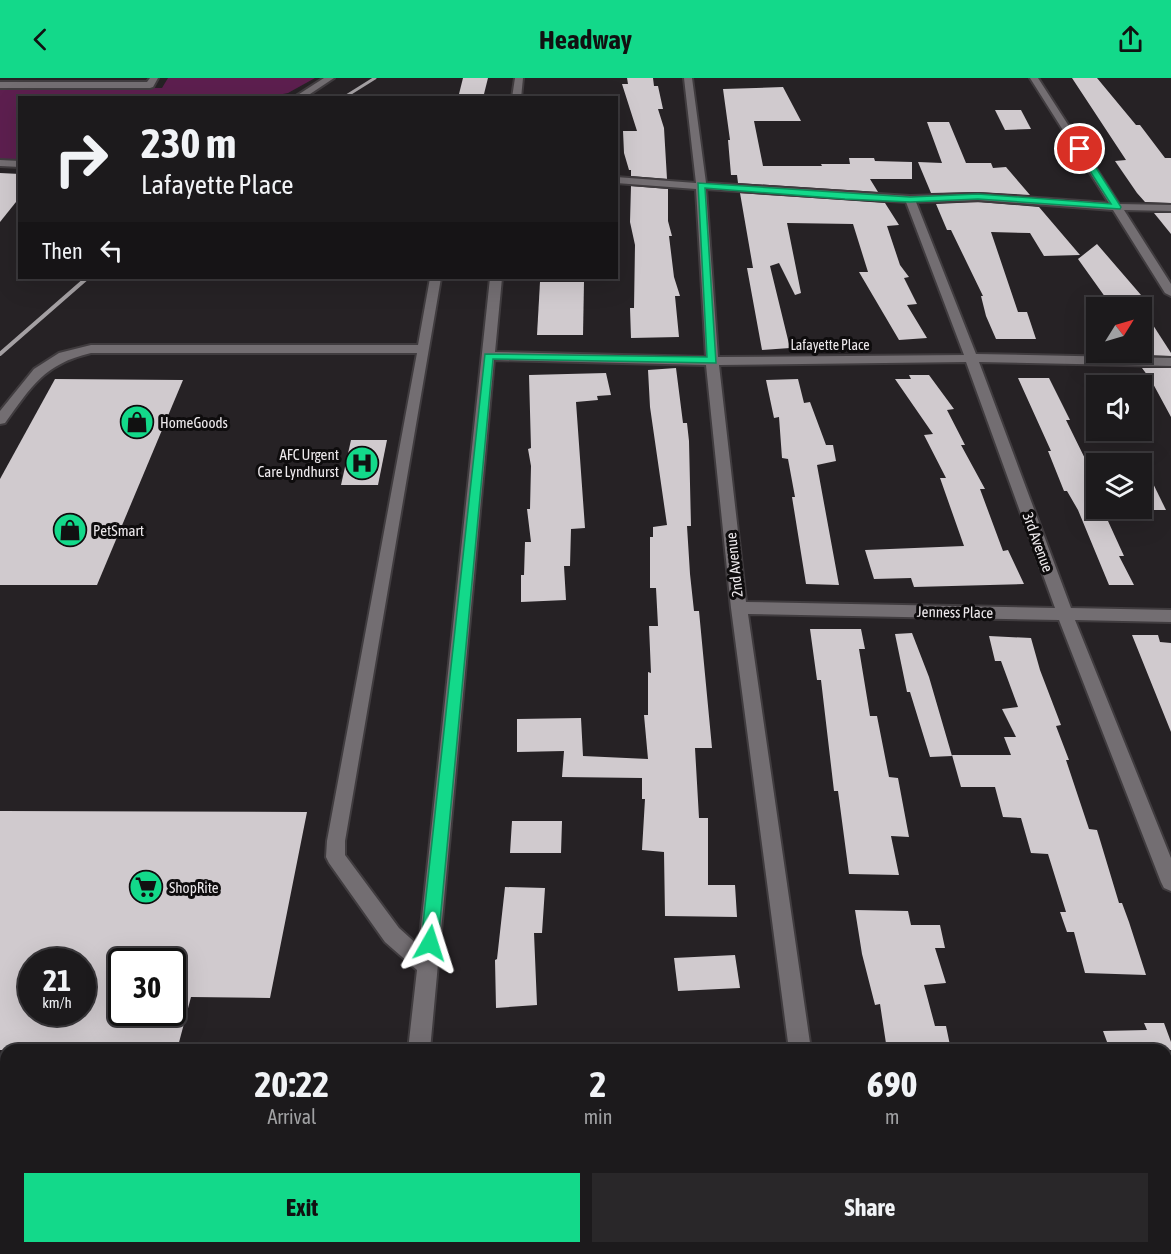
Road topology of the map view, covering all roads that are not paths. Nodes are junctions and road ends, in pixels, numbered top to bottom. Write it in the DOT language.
graph roads {
  1 [pos="330,78"];
  2 [pos="519,78"];
  3 [pos="688,78"];
  4 [pos="1034,78"];
  5 [pos="152,81"];
  6 [pos="0,85"];
  7 [pos="300,96"];
  8 [pos="516,96"];
  9 [pos="0,164"];
  10 [pos="18,164"];
  11 [pos="618,180"];
  12 [pos="701,185"];
  13 [pos="910,199"];
  14 [pos="1117,207"];
  15 [pos="1171,208"];
  16 [pos="436,279"];
  17 [pos="496,279"];
  18 [pos="1171,293"];
  19 [pos="423,349"];
  20 [pos="488,356"];
  21 [pos="971,359"];
  22 [pos="712,361"];
  23 [pos="1171,362"];
  24 [pos="0,420"];
  25 [pos="739,608"];
  26 [pos="1065,614"];
  27 [pos="1171,616"];
  28 [pos="1171,882"];
  29 [pos="427,966"];
  30 [pos="420,1044"];
  31 [pos="799,1044"];
  1 -- 7 [label="street"];
  2 -- 8 [label="street"];
  3 -- 12 [label="street, 2nd Avenue"];
  4 -- 14 [label="street"];
  5 -- 6 [label="street"];
  9 -- 10 [label="street"];
  11 -- 12 [label="street"];
  12 -- 13 [label="street"];
  12 -- 22 [label="street, 2nd Avenue"];
  13 -- 14 [label="street"];
  13 -- 21 [label="street, 3rd Avenue"];
  14 -- 15 [label="street"];
  14 -- 18 [label="street"];
  16 -- 19 [label="street"];
  17 -- 20 [label="street"];
  19 -- 24 [label="street"];
  19 -- 29 [label="street"];
  20 -- 22 [label="street, Lafayette Place"];
  20 -- 29 [label="street"];
  21 -- 22 [label="street, Lafayette Place"];
  21 -- 23 [label="street, Lafayette Place"];
  21 -- 26 [label="street, 3rd Avenue"];
  22 -- 25 [label="street, 2nd Avenue"];
  25 -- 26 [label="street, Jenness Place"];
  25 -- 31 [label="street, 2nd Avenue"];
  26 -- 27 [label="street, Jenness Place"];
  26 -- 28 [label="street, 3rd Avenue"];
  29 -- 30 [label="street"];
}
